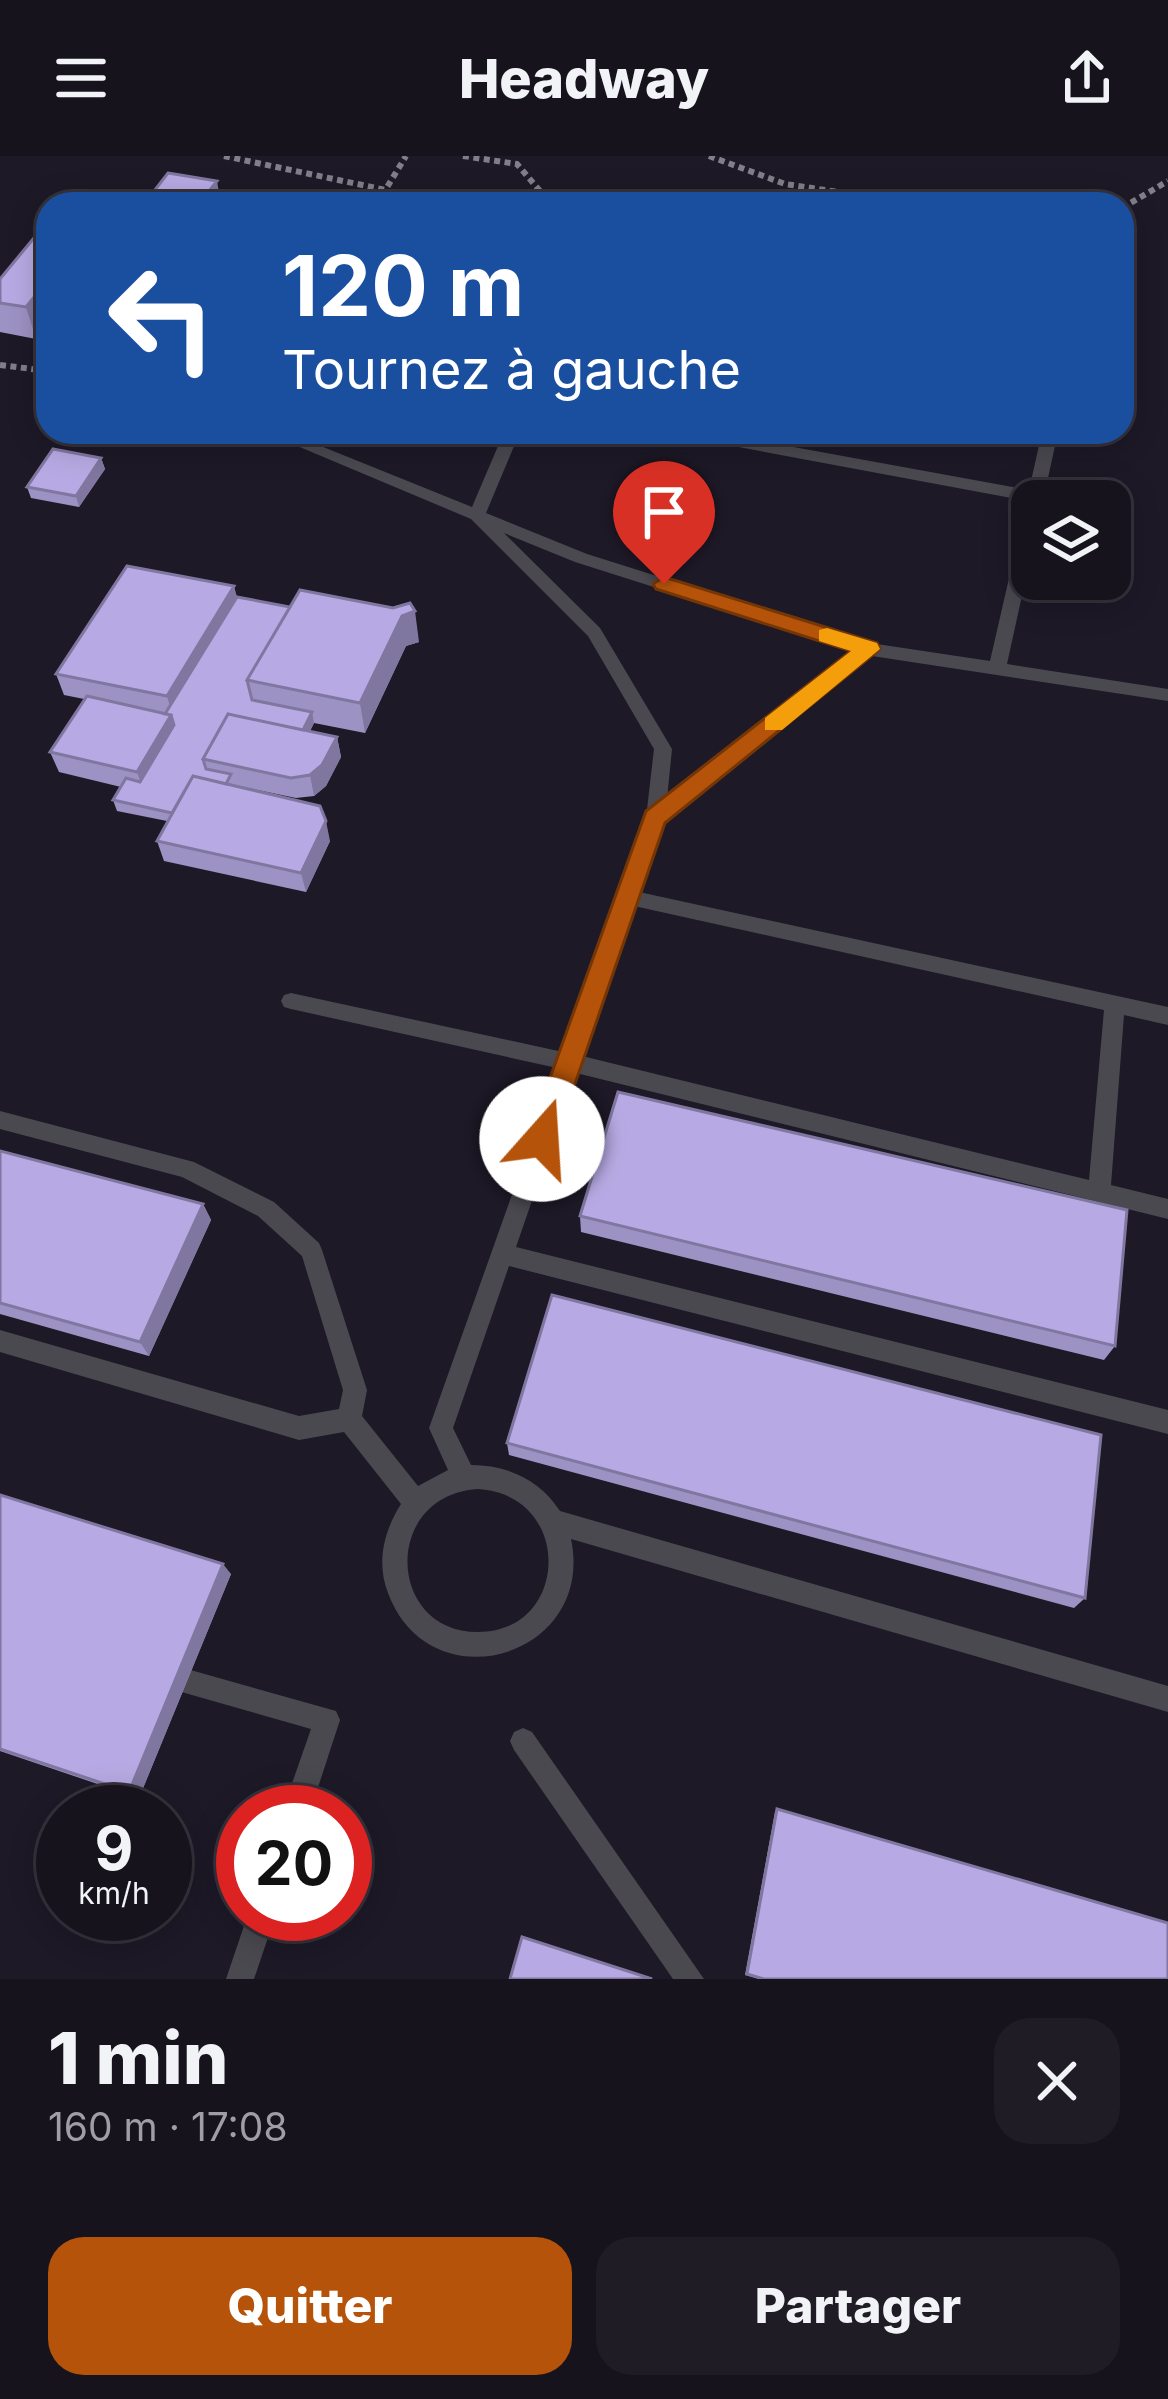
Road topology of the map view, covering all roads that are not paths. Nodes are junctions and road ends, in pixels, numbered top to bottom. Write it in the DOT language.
graph roads {
  1 [pos="302,444"];
  2 [pos="507,444"];
  3 [pos="743,444"];
  4 [pos="1047,444"];
  5 [pos="1039,480"];
  6 [pos="1011,499"];
  7 [pos="477,515"];
  8 [pos="1012,600"];
  9 [pos="869,649"];
  10 [pos="997,668"];
  11 [pos="1168,695"];
  12 [pos="655,818"];
  13 [pos="627,897"];
  14 [pos="291,1001"];
  15 [pos="1115,1005"];
  16 [pos="1168,1016"];
  17 [pos="569,1062"];
  18 [pos="0,1120"];
  19 [pos="1099,1192"];
  20 [pos="1168,1209"];
  21 [pos="502,1254"];
  22 [pos="0,1340"];
  23 [pos="349,1419"];
  24 [pos="1168,1422"];
  25 [pos="464,1478"];
  26 [pos="417,1504"];
  27 [pos="554,1522"];
  28 [pos="187,1682"];
  29 [pos="1168,1699"];
  30 [pos="523,1741"];
  31 [pos="305,1785"];
  32 [pos="253,1941"];
  33 [pos="240,1979"];
  34 [pos="690,1979"];
  1 -- 7 [label="lane"];
  2 -- 7 [label="lane"];
  3 -- 6 [label="lane"];
  4 -- 5 [label="lane"];
  7 -- 9 [label="lane"];
  7 -- 12 [label="lane"];
  8 -- 10 [label="lane"];
  9 -- 10 [label="lane"];
  9 -- 12 [label="lane"];
  10 -- 11 [label="lane"];
  12 -- 13 [label="lane"];
  13 -- 15 [label="lane"];
  13 -- 17 [label="lane"];
  14 -- 17 [label="lane"];
  15 -- 16 [label="lane"];
  15 -- 19 [label="lane"];
  17 -- 19 [label="lane"];
  17 -- 21 [label="lane"];
  18 -- 23 [label="lane"];
  19 -- 20 [label="lane"];
  21 -- 24 [label="lane"];
  21 -- 25 [label="lane"];
  22 -- 23 [label="lane"];
  23 -- 26 [label="lane"];
  25 -- 26 [label="lane"];
  25 -- 27 [label="lane"];
  26 -- 27 [label="lane"];
  27 -- 29 [label="lane"];
  28 -- 31 [label="lane"];
  30 -- 34 [label="lane"];
  32 -- 33 [label="lane"];
}
